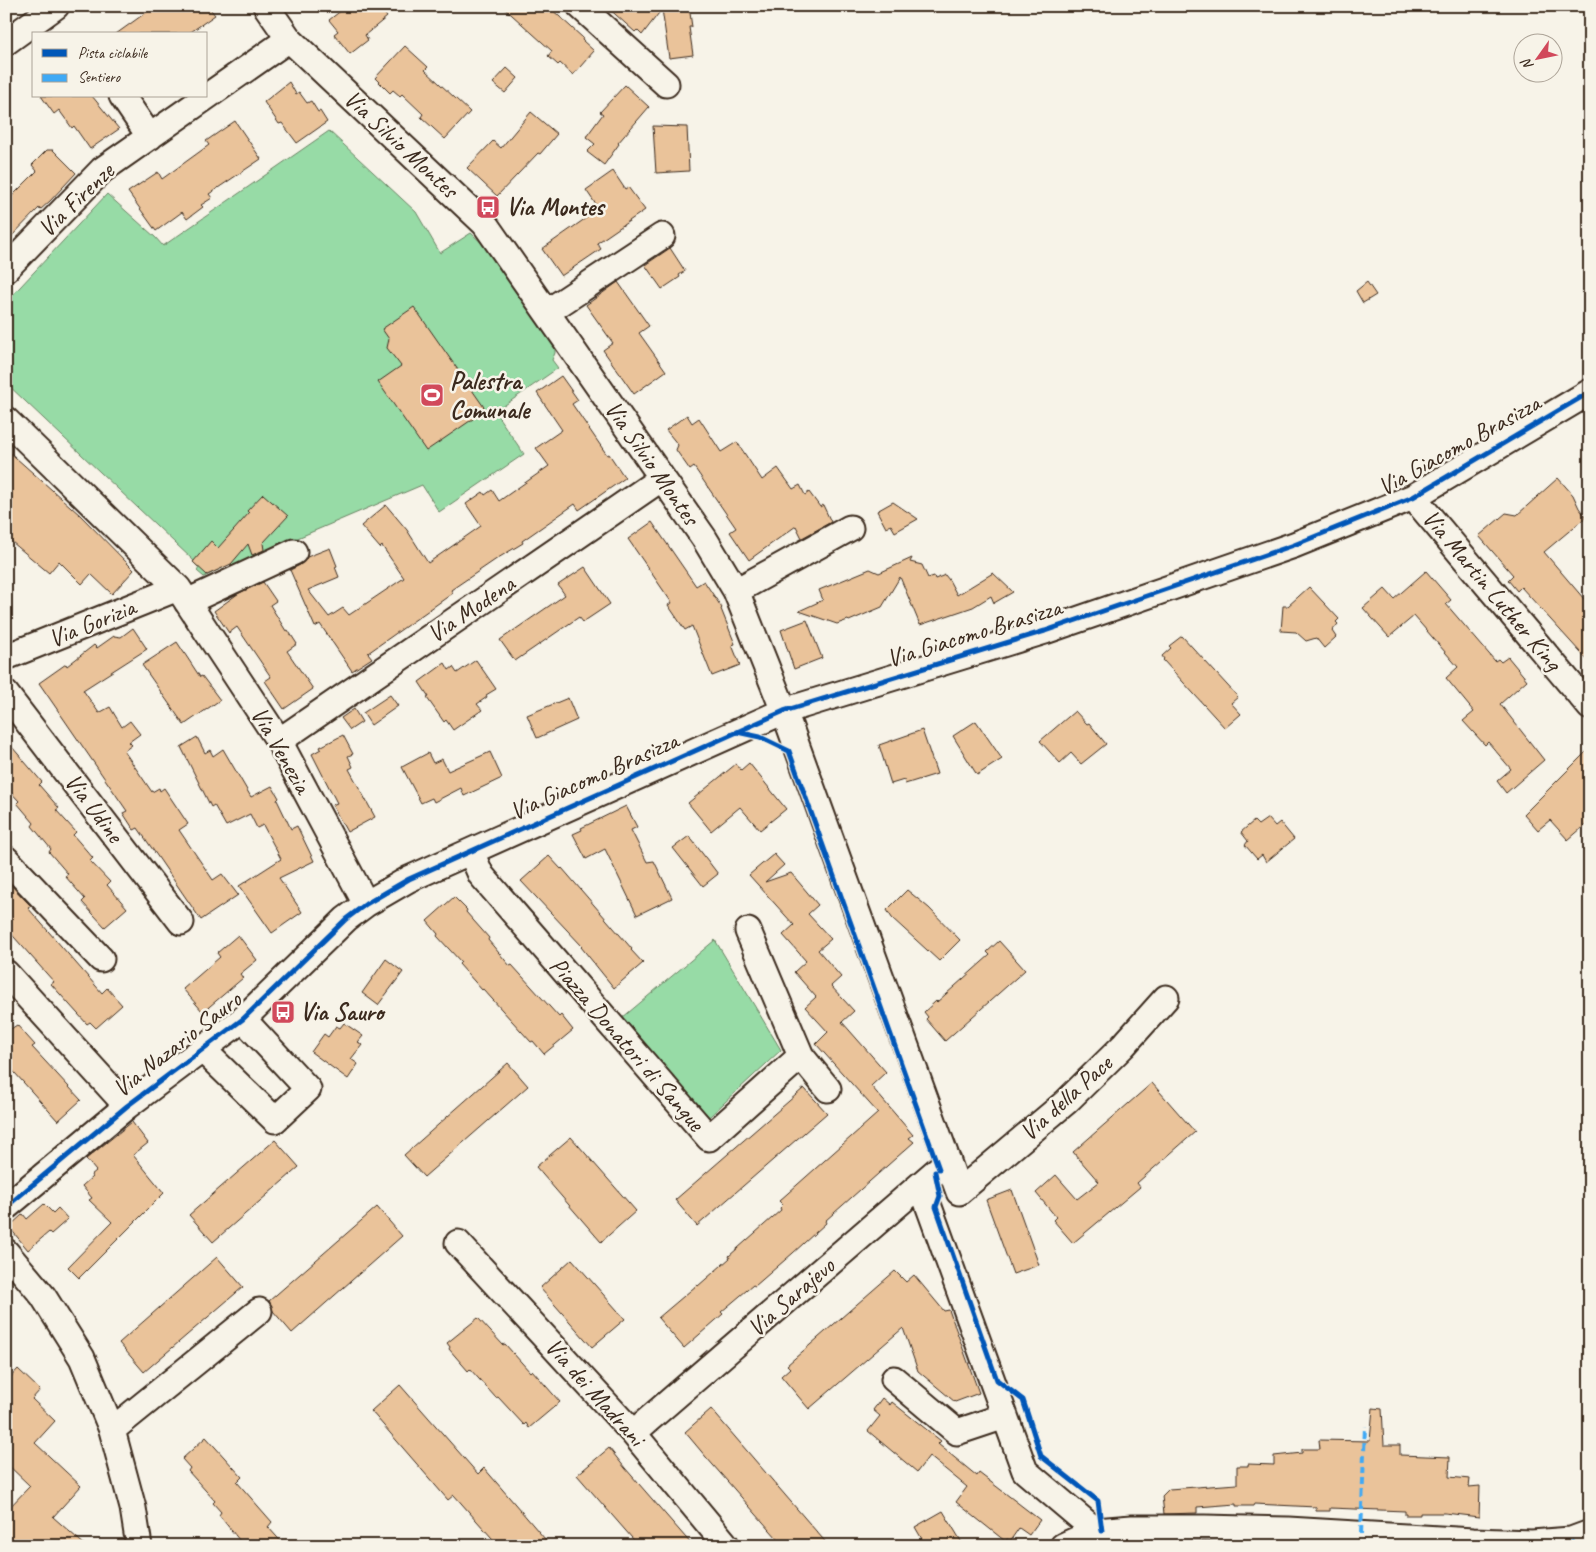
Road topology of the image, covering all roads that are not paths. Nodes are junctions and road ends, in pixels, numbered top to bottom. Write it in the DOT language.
graph roads {
  1 [pos="266,6"];
  2 [pos="580,6"];
  3 [pos="49,19"];
  4 [pos="289,39"];
  5 [pos="6,42"];
  6 [pos="666,84"];
  7 [pos="208,96"];
  8 [pos="123,98"];
  9 [pos="205,98"];
  10 [pos="150,137"];
  11 [pos="662,236"];
  12 [pos="6,269"];
  13 [pos="547,312"];
  14 [pos="1590,392"];
  15 [pos="6,420"];
  16 [pos="662,478"];
  17 [pos="1413,497"];
  18 [pos="850,528"];
  19 [pos="294,552"];
  20 [pos="736,591"];
  21 [pos="182,595"];
  22 [pos="6,657"];
  23 [pos="6,694"];
  24 [pos="1590,707"];
  25 [pos="784,711"];
  26 [pos="279,741"];
  27 [pos="471,852"];
  28 [pos="6,859"];
  29 [pos="366,904"];
  30 [pos="181,922"];
  31 [pos="748,931"];
  32 [pos="101,959"];
  33 [pos="6,973"];
  34 [pos="1166,998"];
  35 [pos="243,1019"];
  36 [pos="203,1050"];
  37 [pos="801,1056"];
  38 [pos="828,1089"];
  39 [pos="127,1106"];
  40 [pos="948,1161"];
  41 [pos="921,1185"];
  42 [pos="959,1192"];
  43 [pos="6,1207"];
  44 [pos="458,1243"];
  45 [pos="6,1252"];
  46 [pos="259,1312"];
  47 [pos="894,1379"];
  48 [pos="1005,1416"];
  49 [pos="112,1430"];
  50 [pos="633,1433"];
  51 [pos="1096,1531"];
  52 [pos="1590,1533"];
  53 [pos="1556,1544"];
  54 [pos="139,1546"];
  55 [pos="727,1546"];
  56 [pos="1063,1546"];
  1 -- 4 [label="street, Via Silvio Montes"];
  2 -- 6 [label="street"];
  3 -- 5 [label="street"];
  4 -- 7 [label="street, Via Firenze"];
  4 -- 13 [label="street, Via Silvio Montes"];
  8 -- 10 [label="street"];
  9 -- 10 [label="street, Via Firenze"];
  10 -- 12 [label="street, Via Firenze"];
  11 -- 13 [label="street"];
  13 -- 16 [label="street, Via Silvio Montes"];
  14 -- 17 [label="street, Via Giacomo Brasizza"];
  15 -- 21 [label="street, Via Venezia"];
  16 -- 20 [label="street, Via Silvio Montes"];
  16 -- 26 [label="street, Via Modena"];
  17 -- 24 [label="street, Via Martin Luther King"];
  17 -- 25 [label="street, Via Giacomo Brasizza"];
  18 -- 20 [label="street"];
  19 -- 21 [label="street"];
  20 -- 25 [label="street, Via Silvio Montes"];
  21 -- 22 [label="street, Via Gorizia"];
  21 -- 26 [label="street, Via Venezia"];
  23 -- 30 [label="street, Via Udine"];
  25 -- 27 [label="street, Via Giacomo Brasizza"];
  25 -- 40 [label="street, Via Silvio Montes"];
  26 -- 29 [label="street, Via Venezia"];
  27 -- 29 [label="street, Via Giacomo Brasizza"];
  27 -- 37 [label="street, Piazza Donatori di Sangue"];
  28 -- 32 [label="street"];
  29 -- 35 [label="street, Via Nazario Sauro"];
  31 -- 37 [label="street"];
  33 -- 39 [label="street"];
  34 -- 42 [label="street, Via della Pace"];
  35 -- 36 [label="street, Via Nazario Sauro"];
  35 -- 36 [label="street"];
  36 -- 39 [label="street, Via Nazario Sauro"];
  37 -- 38 [label="street"];
  39 -- 43 [label="street, Via Nazario Sauro"];
  40 -- 41 [label="street, Via Sarajevo"];
  40 -- 42 [label="street, Via Silvio Montes"];
  41 -- 48 [label="street"];
  41 -- 50 [label="street, Via Sarajevo"];
  44 -- 50 [label="street, Via dei Madrani"];
  45 -- 49 [label="street"];
  46 -- 49 [label="street"];
  47 -- 48 [label="street"];
  48 -- 51 [label="street"];
  49 -- 54 [label="street"];
  50 -- 55 [label="street, Via dei Madrani"];
  51 -- 53 [label="street"];
  51 -- 56 [label="street"];
  52 -- 53 [label="street"];
}
